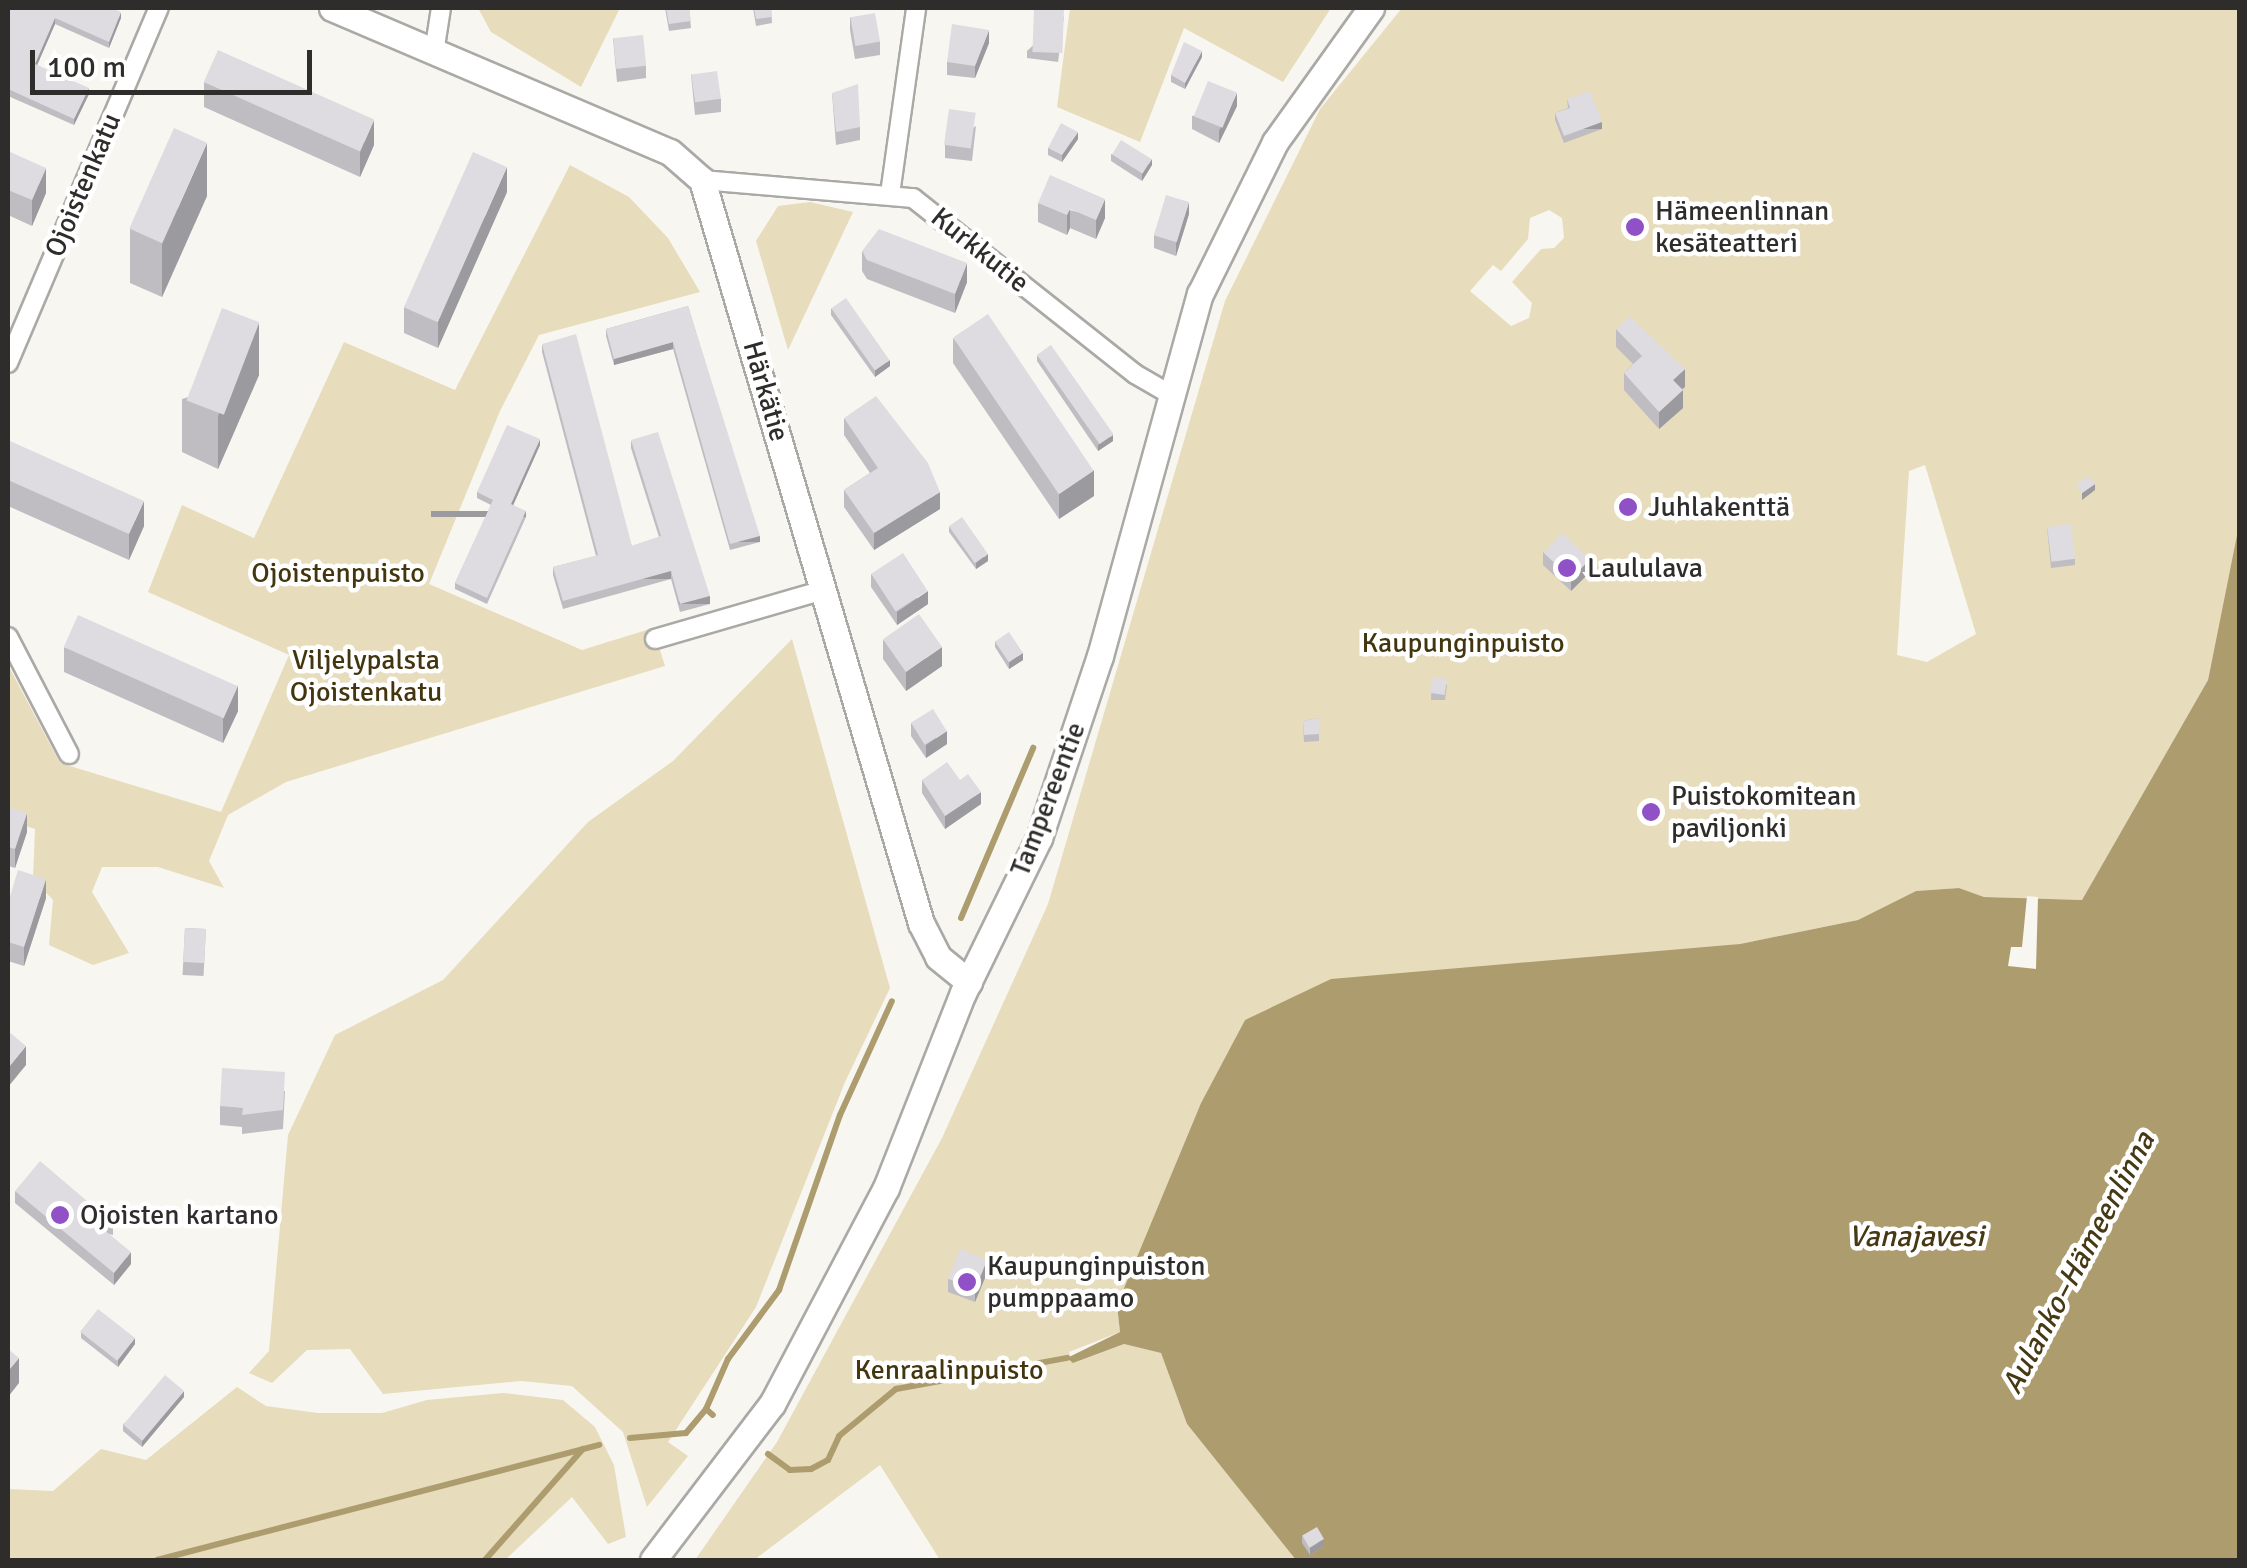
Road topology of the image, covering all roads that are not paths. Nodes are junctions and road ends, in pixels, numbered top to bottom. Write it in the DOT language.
graph roads {
  1 [pos="159,8"];
  2 [pos="332,8"];
  3 [pos="441,8"];
  4 [pos="916,8"];
  5 [pos="1371,8"];
  6 [pos="434,54"];
  7 [pos="702,180"];
  8 [pos="890,194"];
  9 [pos="8,363"];
  10 [pos="1170,394"];
  11 [pos="824,590"];
  12 [pos="8,638"];
  13 [pos="655,639"];
  14 [pos="69,754"];
  15 [pos="968,982"];
  16 [pos="653,1560"];
  1 -- 9 [label="street, Ojoistenkatu"];
  2 -- 6 [label="main road"];
  3 -- 6 [label="street"];
  4 -- 8 [label="street"];
  5 -- 10 [label="main road, Tampereentie"];
  6 -- 7 [label="main road"];
  7 -- 8 [label="street, Kurkkutie"];
  7 -- 11 [label="main road, Härkätie"];
  8 -- 10 [label="street, Kurkkutie"];
  10 -- 15 [label="main road, Tampereentie"];
  11 -- 13 [label="street"];
  11 -- 15 [label="main road, Härkätie"];
  12 -- 14 [label="street"];
  15 -- 16 [label="main road, Tampereentie"];
}
